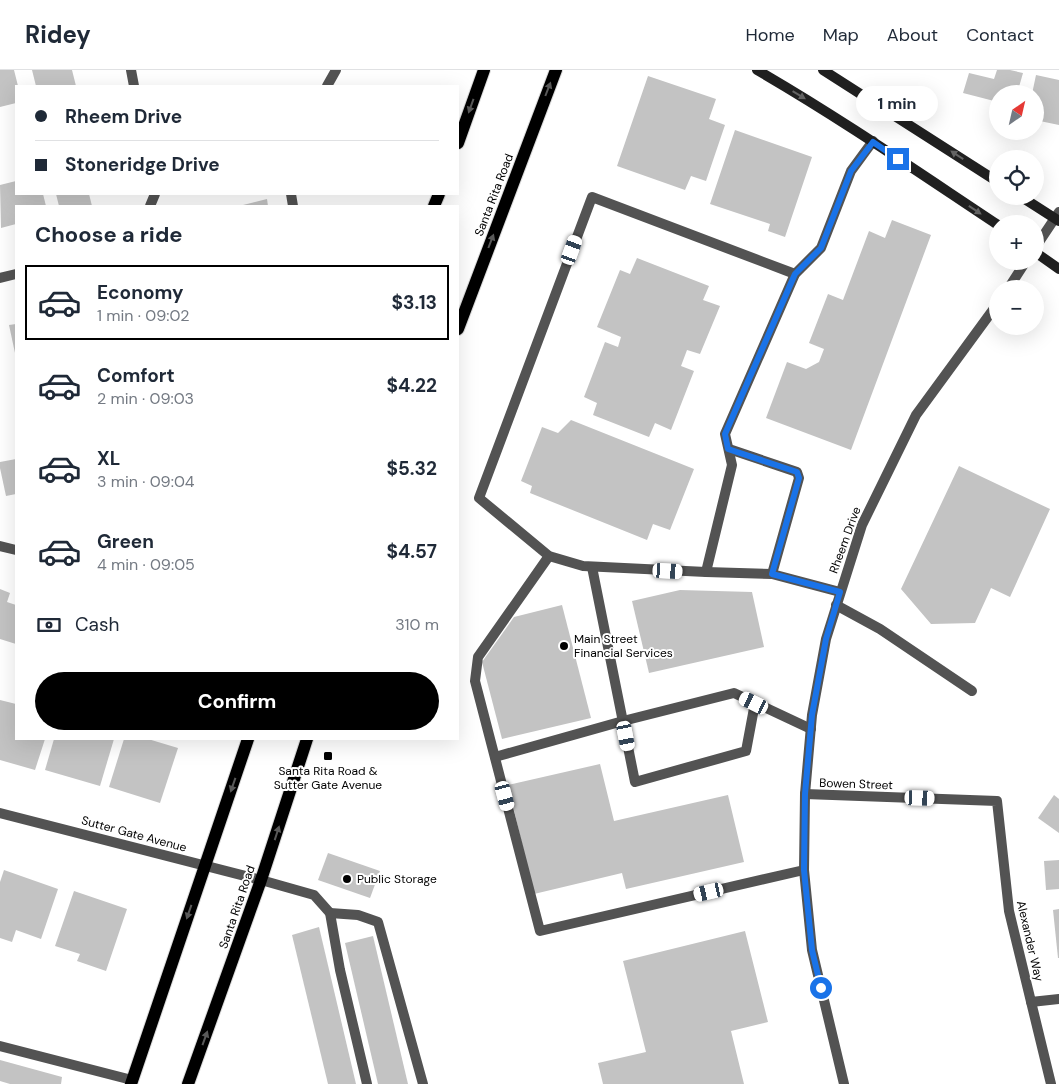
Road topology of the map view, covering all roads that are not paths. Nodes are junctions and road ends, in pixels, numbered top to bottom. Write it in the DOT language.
graph roads {
  1 [pos="131,70"];
  2 [pos="336,70"];
  3 [pos="484,70"];
  4 [pos="556,70"];
  5 [pos="757,70"];
  6 [pos="823,70"];
  7 [pos="134,85"];
  8 [pos="328,85"];
  9 [pos="459,140"];
  10 [pos="873,142"];
  11 [pos="989,176"];
  12 [pos="1036,205"];
  13 [pos="1058,217"];
  14 [pos="989,219"];
  15 [pos="1044,236"];
  16 [pos="1044,258"];
  17 [pos="1059,269"];
  18 [pos="15,274"];
  19 [pos="795,274"];
  20 [pos="0,278"];
  21 [pos="989,315"];
  22 [pos="459,327"];
  23 [pos="728,449"];
  24 [pos="0,546"];
  25 [pos="15,550"];
  26 [pos="549,556"];
  27 [pos="592,567"];
  28 [pos="706,572"];
  29 [pos="772,574"];
  30 [pos="840,592"];
  31 [pos="836,605"];
  32 [pos="972,691"];
  33 [pos="754,703"];
  34 [pos="623,721"];
  35 [pos="810,729"];
  36 [pos="248,740"];
  37 [pos="307,740"];
  38 [pos="495,757"];
  39 [pos="805,794"];
  40 [pos="998,801"];
  41 [pos="0,813"];
  42 [pos="205,866"];
  43 [pos="804,870"];
  44 [pos="261,880"];
  45 [pos="330,912"];
  46 [pos="1059,999"];
  47 [pos="1031,1002"];
  48 [pos="0,1046"];
  49 [pos="131,1082"];
  50 [pos="188,1084"];
  51 [pos="367,1084"];
  52 [pos="423,1084"];
  53 [pos="844,1084"];
  54 [pos="1051,1084"];
  1 -- 7 [label="street"];
  2 -- 8 [label="street"];
  3 -- 9 [label="main road, one-way"];
  22 -- 4 [label="main road, Santa Rita Road, one-way"];
  5 -- 10 [label="main road, one-way"];
  11 -- 6 [label="main road, one-way"];
  10 -- 14 [label="main road, one-way"];
  10 -- 19 [label="street"];
  12 -- 13 [label="main road"];
  13 -- 15 [label="street"];
  16 -- 17 [label="main road"];
  18 -- 20 [label="street"];
  19 -- 23 [label="street"];
  19 -- 26 [label="street"];
  21 -- 30 [label="street, Rheem Drive"];
  23 -- 28 [label="street"];
  23 -- 29 [label="street"];
  24 -- 25 [label="street"];
  26 -- 27 [label="street"];
  26 -- 38 [label="street"];
  27 -- 28 [label="street"];
  27 -- 34 [label="street"];
  28 -- 29 [label="street"];
  29 -- 30 [label="street"];
  30 -- 31 [label="street, Rheem Drive"];
  31 -- 32 [label="street"];
  31 -- 35 [label="street, Rheem Drive"];
  33 -- 34 [label="street"];
  33 -- 34 [label="street"];
  33 -- 35 [label="street"];
  34 -- 38 [label="street"];
  35 -- 39 [label="street, Rheem Drive"];
  36 -- 42 [label="main road, one-way"];
  44 -- 37 [label="main road, Santa Rita Road, one-way"];
  38 -- 43 [label="street"];
  39 -- 40 [label="street, Bowen Street"];
  39 -- 43 [label="street, Rheem Drive"];
  40 -- 47 [label="street, Alexander Way"];
  41 -- 42 [label="street, Sutter Gate Avenue"];
  42 -- 44 [label="street, Sutter Gate Avenue"];
  42 -- 49 [label="main road, one-way"];
  43 -- 53 [label="street, Rheem Drive"];
  44 -- 45 [label="street, Sutter Gate Avenue"];
  50 -- 44 [label="main road, Santa Rita Road, one-way"];
  45 -- 51 [label="street"];
  45 -- 52 [label="street"];
  46 -- 47 [label="street"];
  47 -- 54 [label="street, Alexander Way"];
  48 -- 49 [label="street"];
}
